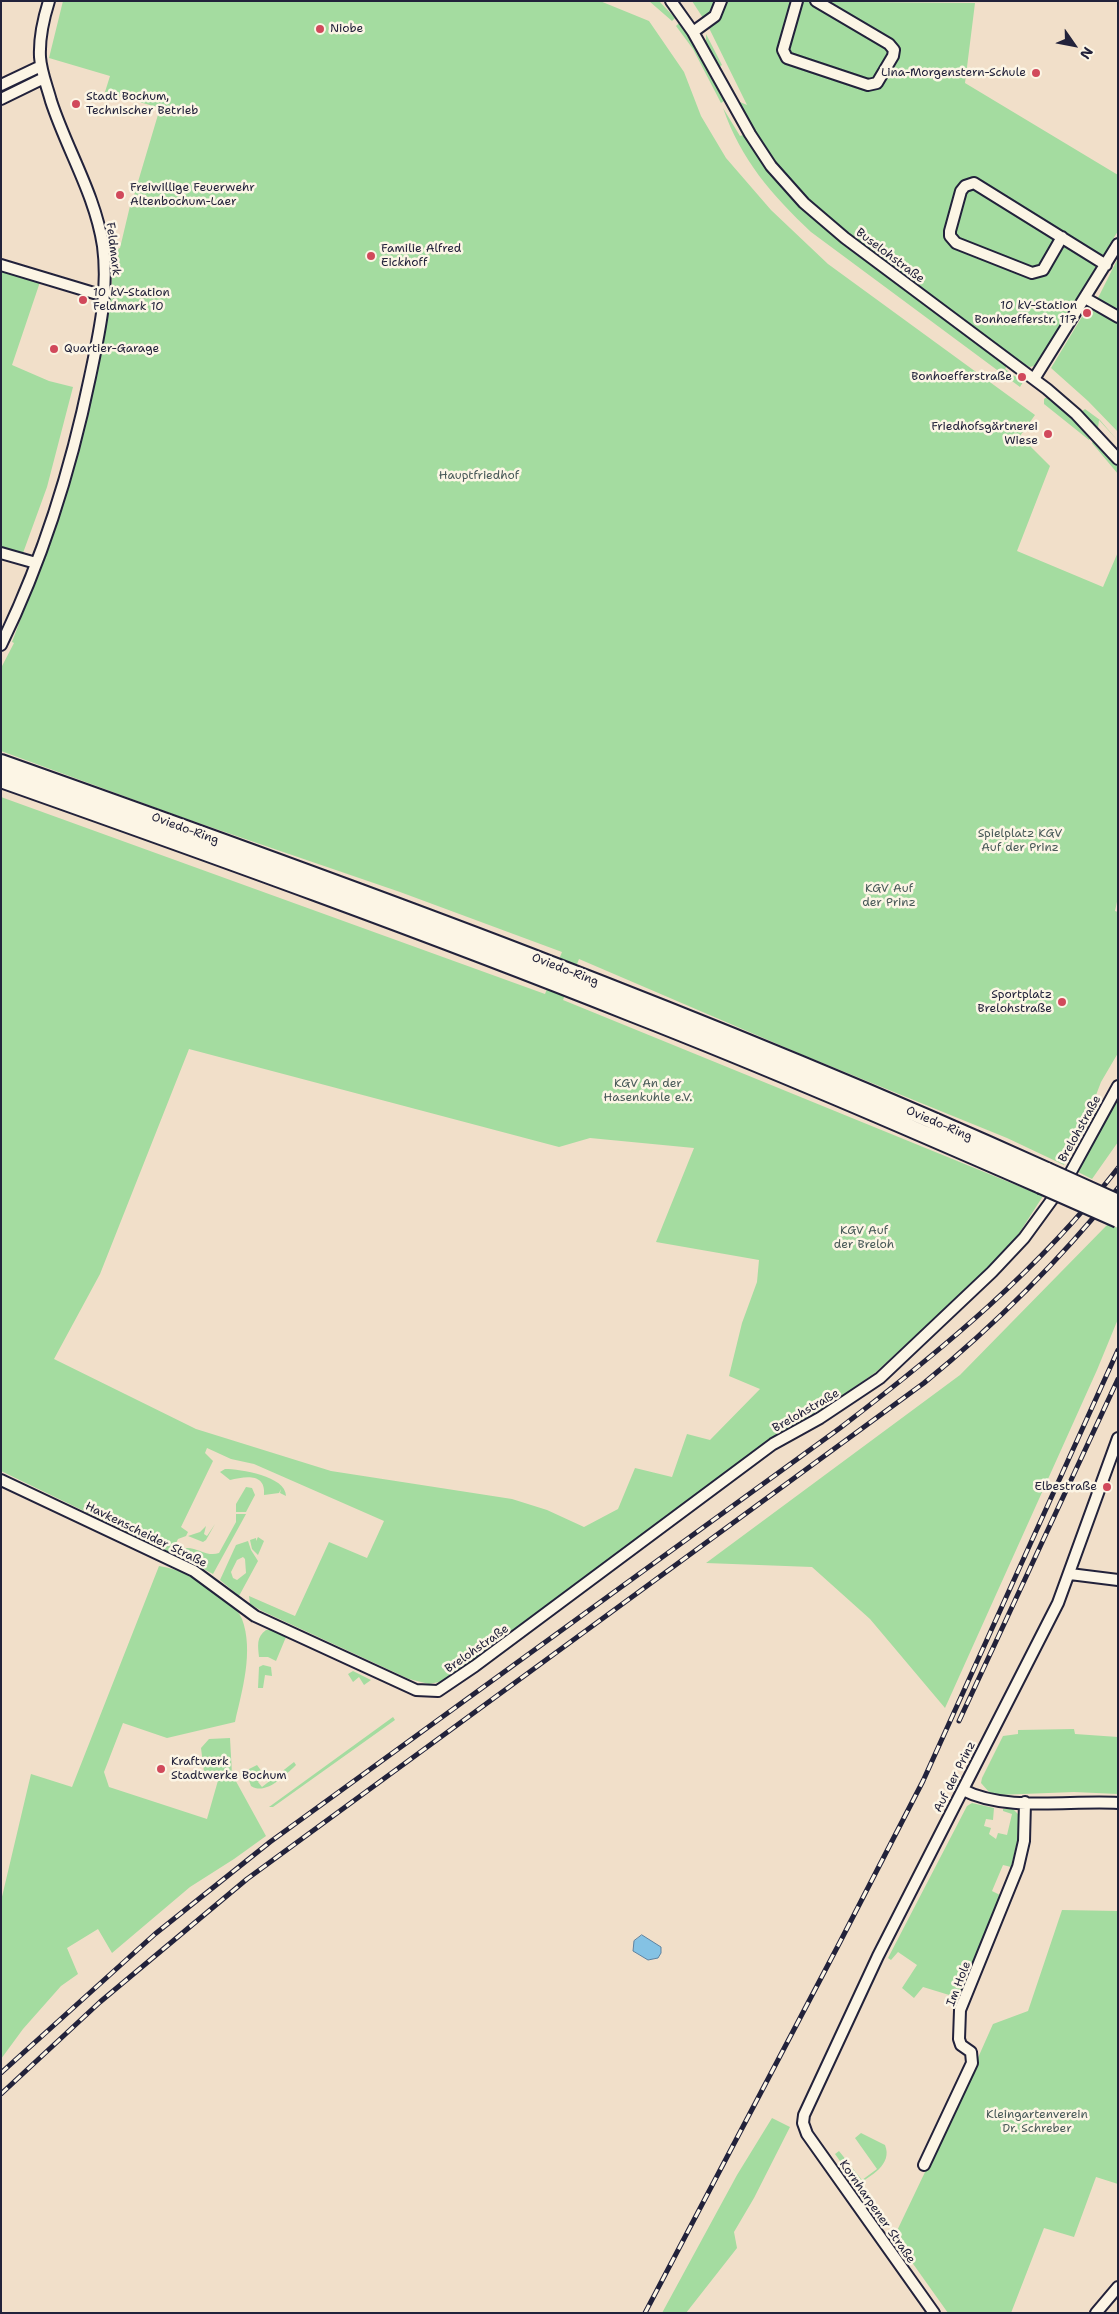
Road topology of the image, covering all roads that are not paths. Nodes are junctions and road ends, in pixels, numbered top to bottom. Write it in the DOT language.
graph roads {
  1 [pos="49,1"];
  2 [pos="670,1"];
  3 [pos="722,1"];
  4 [pos="797,1"];
  5 [pos="816,1"];
  6 [pos="694,32"];
  7 [pos="41,66"];
  8 [pos="44,78"];
  9 [pos="1,85"];
  10 [pos="1,99"];
  11 [pos="1062,237"];
  12 [pos="1118,244"];
  13 [pos="1,265"];
  14 [pos="1106,265"];
  15 [pos="105,293"];
  16 [pos="1085,298"];
  17 [pos="1118,317"];
  18 [pos="1034,379"];
  19 [pos="1118,459"];
  20 [pos="1,553"];
  21 [pos="36,563"];
  22 [pos="1,645"];
  23 [pos="1,763"];
  24 [pos="1,779"];
  25 [pos="1118,1086"];
  26 [pos="1044,1178"];
  27 [pos="1118,1203"];
  28 [pos="1118,1219"];
  29 [pos="1118,1438"];
  30 [pos="1,1480"];
  31 [pos="1070,1574"];
  32 [pos="1118,1580"];
  33 [pos="438,1691"];
  34 [pos="963,1790"];
  35 [pos="1025,1802"];
  36 [pos="1118,1803"];
  37 [pos="803,2123"];
  38 [pos="924,2166"];
  39 [pos="1118,2287"];
  40 [pos="934,2313"];
  41 [pos="1096,2313"];
  1 -- 7 [label="street, Feldmark"];
  2 -- 6 [label="street, Buselohstraße"];
  3 -- 6 [label="street"];
  4 -- 5 [label="street"];
  6 -- 18 [label="street, Buselohstraße"];
  7 -- 8 [label="street, Feldmark"];
  7 -- 9 [label="street"];
  8 -- 10 [label="street"];
  8 -- 15 [label="street, Feldmark"];
  11 -- 11 [label="street"];
  11 -- 14 [label="street"];
  12 -- 14 [label="street"];
  13 -- 15 [label="street"];
  14 -- 16 [label="street"];
  15 -- 21 [label="street, Feldmark"];
  16 -- 17 [label="street"];
  16 -- 18 [label="street"];
  18 -- 19 [label="street, Buselohstraße"];
  20 -- 21 [label="street"];
  21 -- 22 [label="street, Feldmark"];
  23 -- 26 [label="highway, Oviedo-Ring"];
  24 -- 26 [label="highway, Oviedo-Ring"];
  25 -- 33 [label="street, Brelohstraße"];
  26 -- 27 [label="highway, Oviedo-Ring, bridge"];
  26 -- 28 [label="highway, Oviedo-Ring, bridge"];
  29 -- 31 [label="street, Auf der Prinz"];
  30 -- 33 [label="street, Havkenscheider Straße"];
  31 -- 32 [label="street"];
  31 -- 34 [label="street, Auf der Prinz"];
  34 -- 35 [label="street"];
  34 -- 37 [label="street, Auf der Prinz"];
  35 -- 36 [label="street"];
  35 -- 38 [label="street, Im Hole"];
  37 -- 40 [label="street, Kornharpener Straße"];
  39 -- 41 [label="street"];
}
